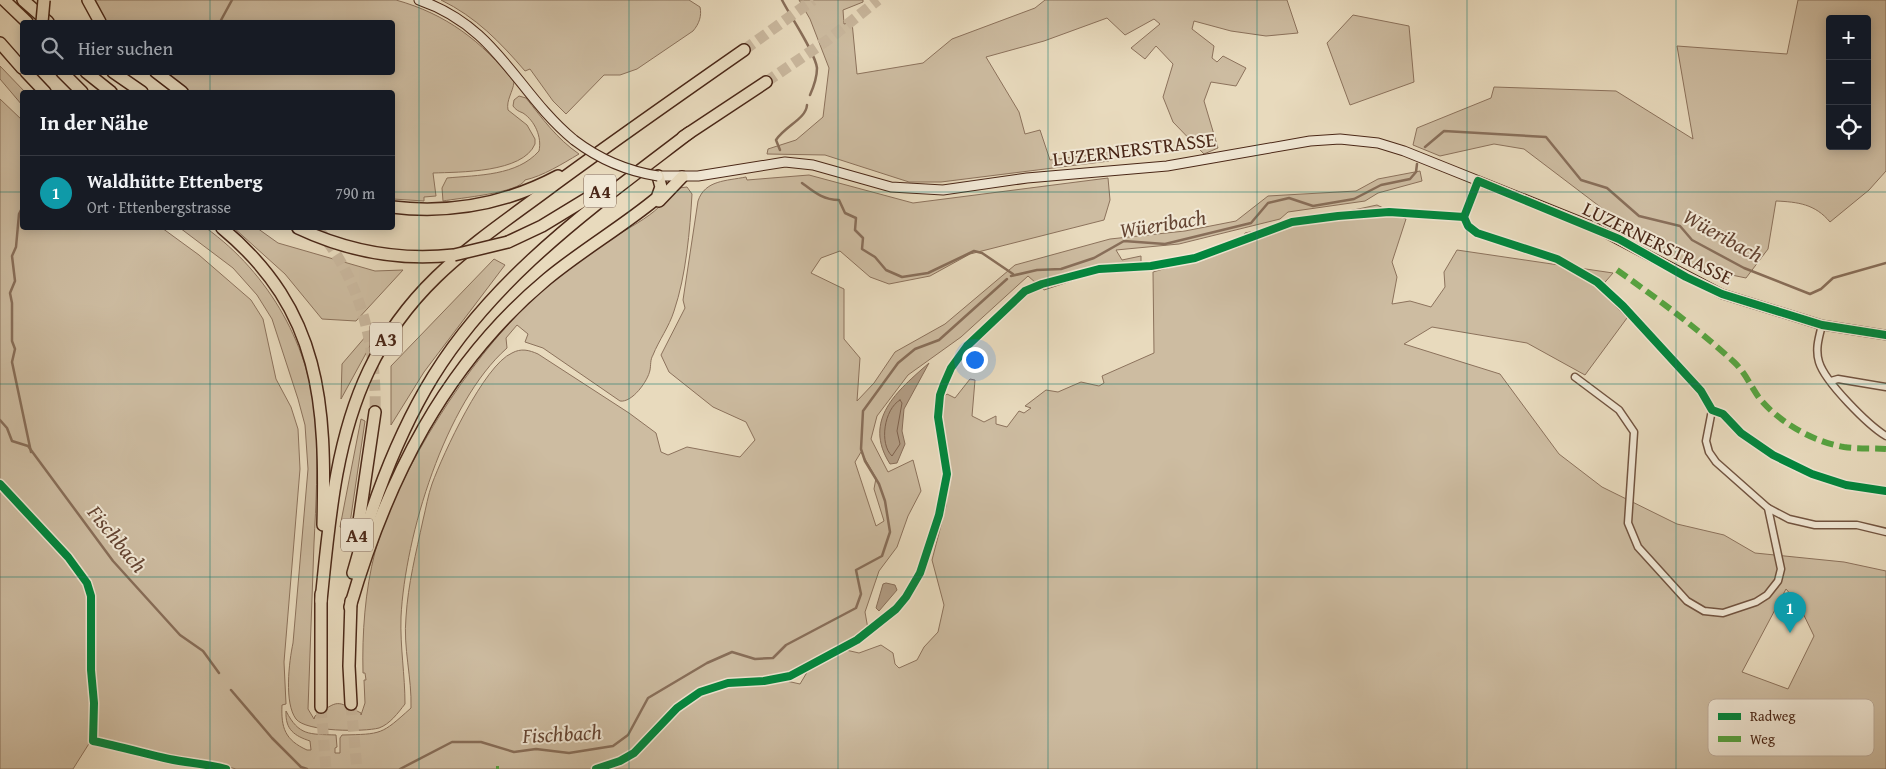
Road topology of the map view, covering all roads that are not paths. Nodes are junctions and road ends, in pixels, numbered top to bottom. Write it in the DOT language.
graph roads {
  1 [pos="4,0"];
  2 [pos="23,0"];
  3 [pos="44,0"];
  4 [pos="88,0"];
  5 [pos="419,0"];
  6 [pos="25,20"];
  7 [pos="42,20"];
  8 [pos="46,20"];
  9 [pos="99,20"];
  10 [pos="0,42"];
  11 [pos="744,50"];
  12 [pos="20,66"];
  13 [pos="29,75"];
  14 [pos="65,75"];
  15 [pos="90,75"];
  16 [pos="117,75"];
  17 [pos="160,75"];
  18 [pos="766,82"];
  19 [pos="43,90"];
  20 [pos="80,90"];
  21 [pos="108,90"];
  22 [pos="139,90"];
  23 [pos="179,90"];
  24 [pos="689,133"];
  25 [pos="588,160"];
  26 [pos="658,176"];
  27 [pos="682,178"];
  28 [pos="1478,181"];
  29 [pos="395,207"];
  30 [pos="642,210"];
  31 [pos="224,230"];
  32 [pos="306,230"];
  33 [pos="1822,324"];
  34 [pos="1886,336"];
  35 [pos="1575,377"];
  36 [pos="1831,381"];
  37 [pos="1886,387"];
  38 [pos="1712,410"];
  39 [pos="375,412"];
  40 [pos="1886,436"];
  41 [pos="1886,491"];
  42 [pos="1768,508"];
  43 [pos="1886,532"];
  44 [pos="353,573"];
  45 [pos="321,601"];
  46 [pos="350,607"];
  47 [pos="351,704"];
  48 [pos="321,707"];
  1 -- 6 [label="highway"];
  2 -- 8 [label="highway"];
  3 -- 7 [label="highway, bridge"];
  4 -- 9 [label="highway"];
  5 -- 26 [label="main road, LUZERNERSTRASSE, bridge"];
  10 -- 12 [label="highway"];
  11 -- 25 [label="highway, A3"];
  13 -- 19 [label="highway"];
  14 -- 20 [label="highway"];
  15 -- 21 [label="highway"];
  16 -- 22 [label="highway"];
  17 -- 23 [label="highway"];
  18 -- 24 [label="highway"];
  24 -- 32 [label="highway, A4, bridge"];
  24 -- 44 [label="highway"];
  25 -- 29 [label="highway, A4"];
  25 -- 45 [label="highway, A3"];
  26 -- 27 [label="main road, LUZERNERSTRASSE"];
  26 -- 30 [label="highway"];
  27 -- 28 [label="main road, LUZERNERSTRASSE"];
  27 -- 30 [label="highway"];
  28 -- 33 [label="main road, LUZERNERSTRASSE"];
  28 -- 38 [label="street"];
  30 -- 46 [label="highway"];
  31 -- 45 [label="highway, A3"];
  33 -- 34 [label="main road, LUZERNERSTRASSE"];
  33 -- 36 [label="street"];
  35 -- 42 [label="street"];
  36 -- 37 [label="street"];
  36 -- 40 [label="street"];
  38 -- 41 [label="street"];
  38 -- 42 [label="street"];
  39 -- 44 [label="highway, A4"];
  42 -- 43 [label="street"];
  44 -- 46 [label="highway"];
  45 -- 48 [label="highway, A3"];
  46 -- 47 [label="highway"];
}
